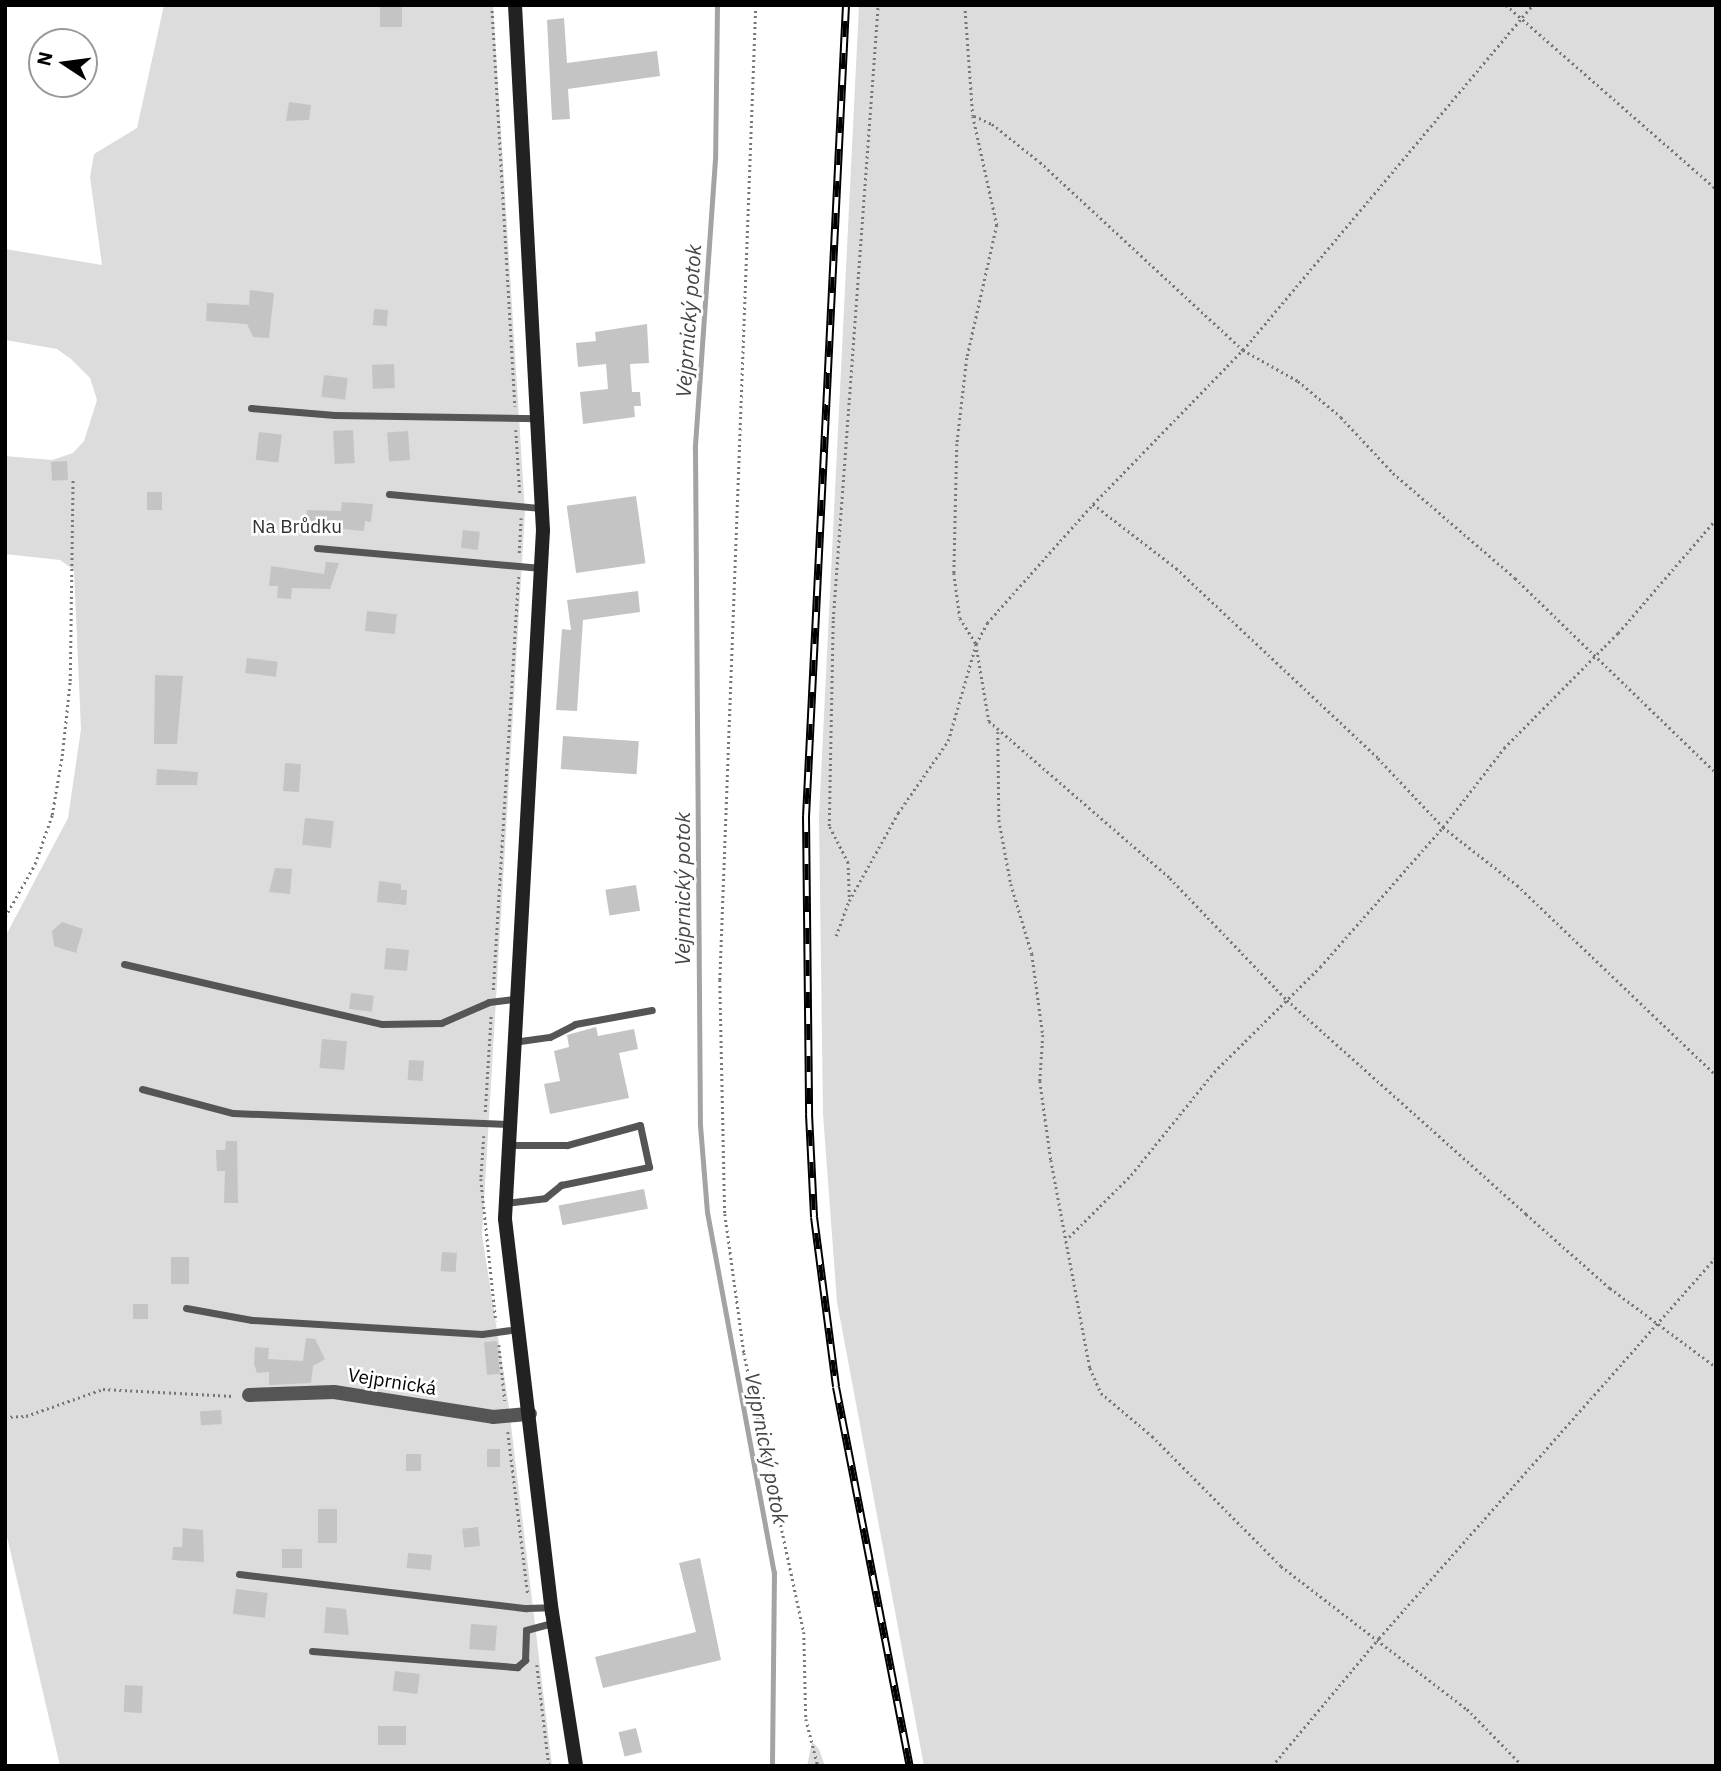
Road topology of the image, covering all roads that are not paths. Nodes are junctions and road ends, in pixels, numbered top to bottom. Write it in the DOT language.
graph roads {
  1 [pos="515,5"];
  2 [pos="251,408"];
  3 [pos="538,418"];
  4 [pos="389,494"];
  5 [pos="542,508"];
  6 [pos="317,548"];
  7 [pos="541,568"];
  8 [pos="124,964"];
  9 [pos="515,999"];
  10 [pos="652,1010"];
  11 [pos="513,1042"];
  12 [pos="142,1089"];
  13 [pos="508,1124"];
  14 [pos="506,1145"];
  15 [pos="505,1203"];
  16 [pos="186,1308"];
  17 [pos="517,1329"];
  18 [pos="248,1395"];
  19 [pos="530,1414"];
  20 [pos="239,1574"];
  21 [pos="551,1607"];
  22 [pos="553,1623"];
  23 [pos="312,1651"];
  24 [pos="576,1766"];
  1 -- 3 [label="main road"];
  2 -- 3 [label="lane"];
  3 -- 5 [label="main road"];
  4 -- 5 [label="lane"];
  5 -- 7 [label="main road"];
  6 -- 7 [label="lane"];
  7 -- 9 [label="main road"];
  8 -- 9 [label="lane"];
  9 -- 11 [label="main road"];
  10 -- 11 [label="lane"];
  11 -- 13 [label="main road"];
  12 -- 13 [label="lane"];
  13 -- 14 [label="main road"];
  14 -- 15 [label="main road"];
  14 -- 15 [label="lane"];
  15 -- 17 [label="main road"];
  16 -- 17 [label="lane"];
  17 -- 19 [label="main road"];
  18 -- 19 [label="street, Vejprnická"];
  19 -- 21 [label="main road"];
  20 -- 21 [label="lane"];
  21 -- 22 [label="main road"];
  22 -- 23 [label="lane"];
  22 -- 24 [label="main road"];
}
